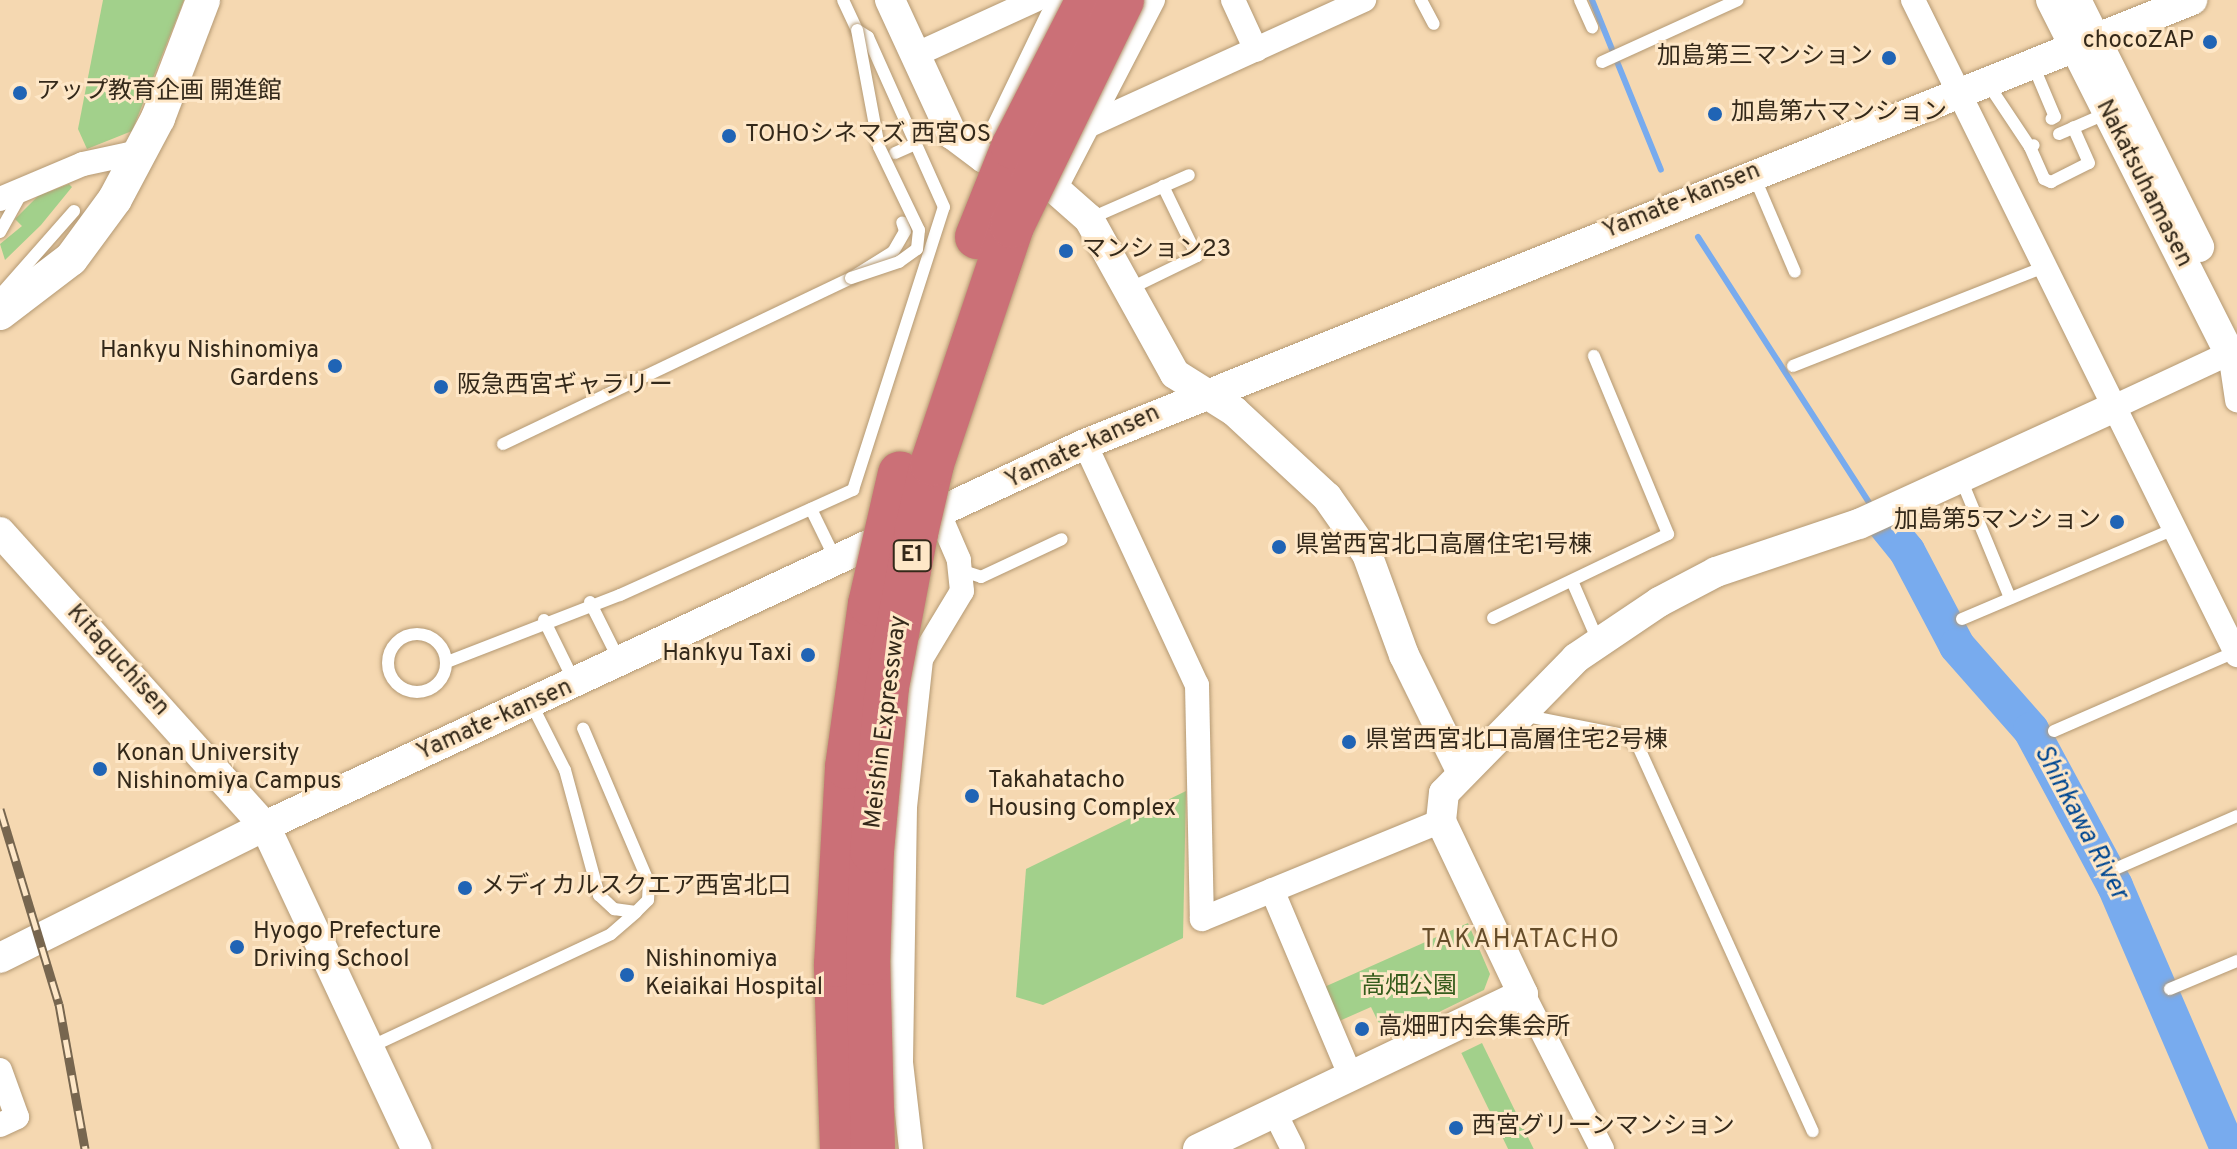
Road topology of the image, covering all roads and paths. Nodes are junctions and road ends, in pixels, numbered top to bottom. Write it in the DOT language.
graph roads {
  1 [pos="203,0"];
  2 [pos="843,0"];
  3 [pos="890,0"];
  4 [pos="1035,0"];
  5 [pos="1060,0"];
  6 [pos="1088,0"];
  7 [pos="1122,0"];
  8 [pos="1153,0"];
  9 [pos="1233,0"];
  10 [pos="1364,0"];
  11 [pos="1421,0"];
  12 [pos="1580,0"];
  13 [pos="1738,0"];
  14 [pos="1913,0"];
  15 [pos="2051,0"];
  16 [pos="2076,0"];
  17 [pos="2189,1"];
  18 [pos="1434,24"];
  19 [pos="1592,27"];
  20 [pos="857,30"];
  21 [pos="2085,44"];
  22 [pos="1256,50"];
  23 [pos="915,55"];
  24 [pos="1602,62"];
  25 [pos="2033,65"];
  26 [pos="1988,84"];
  27 [pos="1959,96"];
  28 [pos="2107,113"];
  29 [pos="2051,119"];
  30 [pos="2073,127"];
  31 [pos="1083,128"];
  32 [pos="2059,134"];
  33 [pos="913,145"];
  34 [pos="139,152"];
  35 [pos="895,153"];
  36 [pos="984,158"];
  37 [pos="1753,173"];
  38 [pos="1189,175"];
  39 [pos="1163,186"];
  40 [pos="1055,189"];
  41 [pos="25,190"];
  42 [pos="0,199"];
  43 [pos="74,211"];
  44 [pos="1089,219"];
  45 [pos="902,222"];
  46 [pos="0,232"];
  47 [pos="2047,266"];
  48 [pos="1795,272"];
  49 [pos="851,278"];
  50 [pos="1129,289"];
  51 [pos="0,295"];
  52 [pos="0,313"];
  53 [pos="2235,348"];
  54 [pos="1594,356"];
  55 [pos="1793,366"];
  56 [pos="1203,394"];
  57 [pos="2237,400"];
  58 [pos="2114,407"];
  59 [pos="503,444"];
  60 [pos="1085,444"];
  61 [pos="1961,479"];
  62 [pos="811,509"];
  63 [pos="940,516"];
  64 [pos="2174,529"];
  65 [pos="0,532"];
  66 [pos="1062,539"];
  67 [pos="837,563"];
  68 [pos="960,570"];
  69 [pos="1572,581"];
  70 [pos="2010,598"];
  71 [pos="590,602"];
  72 [pos="1493,618"];
  73 [pos="1962,619"];
  74 [pos="544,620"];
  75 [pos="1599,643"];
  76 [pos="2236,652"];
  77 [pos="447,662"];
  78 [pos="621,663"];
  79 [pos="576,684"];
  80 [pos="532,705"];
  81 [pos="1519,715"];
  82 [pos="583,728"];
  83 [pos="2054,731"];
  84 [pos="1462,773"];
  85 [pos="2237,816"];
  86 [pos="1441,821"];
  87 [pos="265,826"];
  88 [pos="2117,868"];
  89 [pos="1272,890"];
  90 [pos="636,912"];
  91 [pos="0,958"];
  92 [pos="2237,961"];
  93 [pos="2170,989"];
  94 [pos="1523,994"];
  95 [pos="368,1048"];
  96 [pos="0,1070"];
  97 [pos="1351,1077"];
  98 [pos="1275,1113"];
  99 [pos="0,1125"];
  100 [pos="1813,1131"];
  101 [pos="416,1149"];
  102 [pos="842,1149"];
  103 [pos="873,1149"];
  104 [pos="911,1149"];
  105 [pos="1198,1149"];
  106 [pos="1293,1149"];
  107 [pos="1602,1149"];
  1 -- 34 [label="main road"];
  2 -- 20 [label="lane"];
  3 -- 23 [label="street"];
  4 -- 23 [label="street"];
  5 -- 36 [label="street"];
  6 -- 102 [label="highway, Meishin Expressway / E1, bridge"];
  7 -- 103 [label="highway, Meishin Expressway / E1, bridge"];
  8 -- 31 [label="street"];
  9 -- 22 [label="street"];
  10 -- 22 [label="street"];
  11 -- 18 [label="lane"];
  12 -- 19 [label="lane"];
  13 -- 24 [label="lane"];
  14 -- 27 [label="street"];
  15 -- 21 [label="street, Nakatsuhamasen"];
  16 -- 21 [label="street, Nakatsuhamasen"];
  17 -- 21 [label="street, Yamate-kansen"];
  20 -- 33 [label="lane"];
  20 -- 49 [label="lane, bridge"];
  21 -- 25 [label="street, Yamate-kansen"];
  21 -- 28 [label="street, Nakatsuhamasen"];
  21 -- 53 [label="street, Nakatsuhamasen"];
  22 -- 31 [label="street"];
  23 -- 36 [label="street"];
  25 -- 26 [label="street, Yamate-kansen"];
  25 -- 29 [label="lane"];
  26 -- 27 [label="street, Yamate-kansen"];
  26 -- 30 [label="lane"];
  27 -- 37 [label="street, Yamate-kansen"];
  27 -- 47 [label="street"];
  28 -- 30 [label="lane"];
  28 -- 53 [label="street, Nakatsuhamasen"];
  30 -- 32 [label="lane"];
  31 -- 40 [label="street"];
  33 -- 35 [label="lane"];
  33 -- 62 [label="lane"];
  34 -- 41 [label="street"];
  34 -- 52 [label="main road"];
  36 -- 40 [label="street"];
  37 -- 48 [label="lane"];
  37 -- 56 [label="street, Yamate-kansen"];
  38 -- 39 [label="lane"];
  39 -- 44 [label="lane"];
  39 -- 50 [label="lane"];
  40 -- 44 [label="street"];
  41 -- 42 [label="street"];
  41 -- 46 [label="lane"];
  43 -- 51 [label="lane"];
  44 -- 50 [label="street"];
  45 -- 49 [label="lane, bridge"];
  47 -- 55 [label="lane"];
  47 -- 58 [label="street"];
  49 -- 59 [label="lane"];
  50 -- 56 [label="street"];
  53 -- 57 [label="street"];
  53 -- 58 [label="street"];
  54 -- 69 [label="lane"];
  56 -- 60 [label="street, Yamate-kansen"];
  56 -- 84 [label="street"];
  58 -- 61 [label="street"];
  58 -- 64 [label="street"];
  60 -- 63 [label="street, Yamate-kansen"];
  60 -- 89 [label="street"];
  61 -- 70 [label="lane"];
  61 -- 75 [label="street"];
  62 -- 67 [label="lane"];
  62 -- 71 [label="lane"];
  63 -- 67 [label="street, Yamate-kansen"];
  63 -- 68 [label="street"];
  64 -- 70 [label="lane"];
  64 -- 76 [label="street"];
  65 -- 87 [label="street, Kitaguchisen"];
  66 -- 68 [label="lane"];
  67 -- 78 [label="street, Yamate-kansen"];
  68 -- 104 [label="street"];
  69 -- 72 [label="lane"];
  69 -- 75 [label="lane"];
  70 -- 73 [label="lane"];
  71 -- 74 [label="lane"];
  71 -- 78 [label="lane"];
  74 -- 77 [label="lane"];
  74 -- 79 [label="lane"];
  75 -- 81 [label="street"];
  76 -- 83 [label="lane"];
  77 -- 77 [label="lane"];
  78 -- 79 [label="street, Yamate-kansen"];
  79 -- 80 [label="street, Yamate-kansen"];
  80 -- 87 [label="street, Yamate-kansen"];
  80 -- 90 [label="lane"];
  81 -- 84 [label="street"];
  81 -- 100 [label="lane"];
  82 -- 90 [label="lane"];
  84 -- 86 [label="street"];
  85 -- 88 [label="lane"];
  86 -- 89 [label="street"];
  86 -- 94 [label="street"];
  87 -- 91 [label="street, Yamate-kansen"];
  87 -- 95 [label="street, Kitaguchisen"];
  89 -- 97 [label="street"];
  90 -- 95 [label="lane"];
  92 -- 93 [label="lane"];
  94 -- 97 [label="street"];
  94 -- 107 [label="street"];
  95 -- 101 [label="street, Kitaguchisen"];
  96 -- 99 [label="street"];
  97 -- 98 [label="street"];
  98 -- 105 [label="street"];
  98 -- 106 [label="street"];
}
